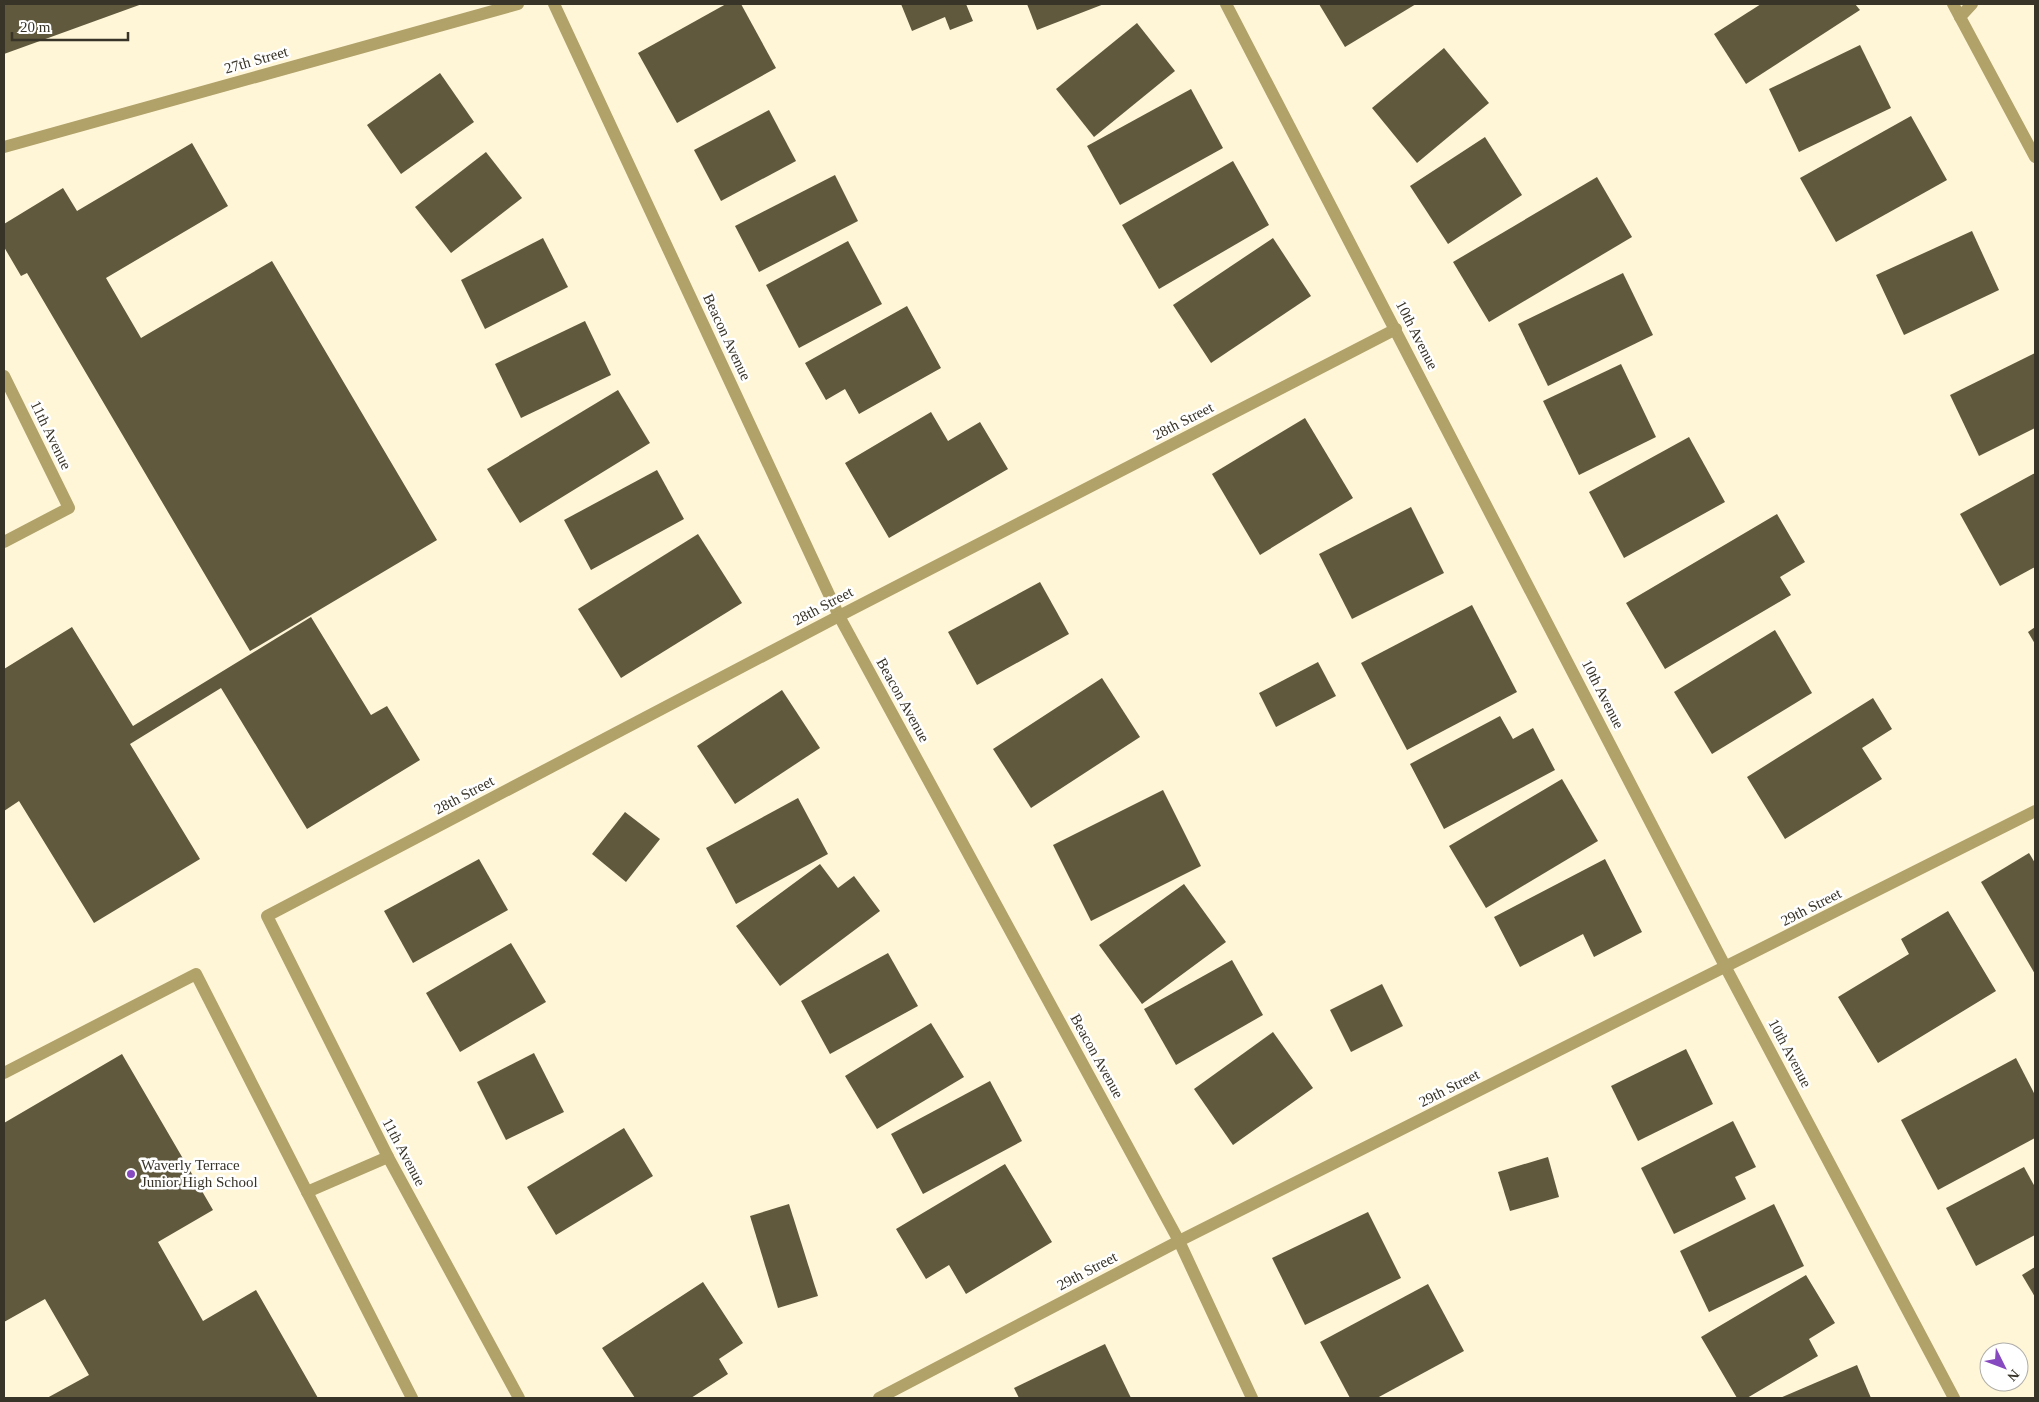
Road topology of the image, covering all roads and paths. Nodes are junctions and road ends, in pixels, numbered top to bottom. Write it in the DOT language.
graph roads {
  1 [pos="518,4"];
  2 [pos="554,4"];
  3 [pos="1226,4"];
  4 [pos="1953,4"];
  5 [pos="1972,4"];
  6 [pos="1960,17"];
  7 [pos="4,147"];
  8 [pos="2035,157"];
  9 [pos="1396,329"];
  10 [pos="4,376"];
  11 [pos="4,542"];
  12 [pos="839,616"];
  13 [pos="2035,812"];
  14 [pos="267,916"];
  15 [pos="1726,968"];
  16 [pos="4,1073"];
  17 [pos="388,1158"];
  18 [pos="307,1192"];
  19 [pos="1179,1241"];
  20 [pos="412,1398"];
  21 [pos="519,1398"];
  22 [pos="879,1398"];
  23 [pos="1252,1398"];
  24 [pos="1954,1398"];
  1 -- 7 [label="street, 27th Street"];
  2 -- 12 [label="street, Beacon Avenue"];
  3 -- 9 [label="street, 10th Avenue"];
  4 -- 6 [label="street"];
  5 -- 6 [label="street"];
  6 -- 8 [label="street"];
  9 -- 12 [label="street, 28th Street"];
  9 -- 15 [label="street, 10th Avenue"];
  10 -- 11 [label="street, 11th Avenue"];
  12 -- 14 [label="street, 28th Street"];
  12 -- 19 [label="street, Beacon Avenue"];
  13 -- 15 [label="street, 29th Street"];
  14 -- 17 [label="street, 11th Avenue"];
  15 -- 19 [label="street, 29th Street"];
  15 -- 24 [label="street, 10th Avenue"];
  16 -- 18 [label="street"];
  17 -- 18 [label="street"];
  17 -- 21 [label="street, 11th Avenue"];
  18 -- 20 [label="street"];
  19 -- 22 [label="street, 29th Street"];
  19 -- 23 [label="street, Beacon Avenue"];
}
